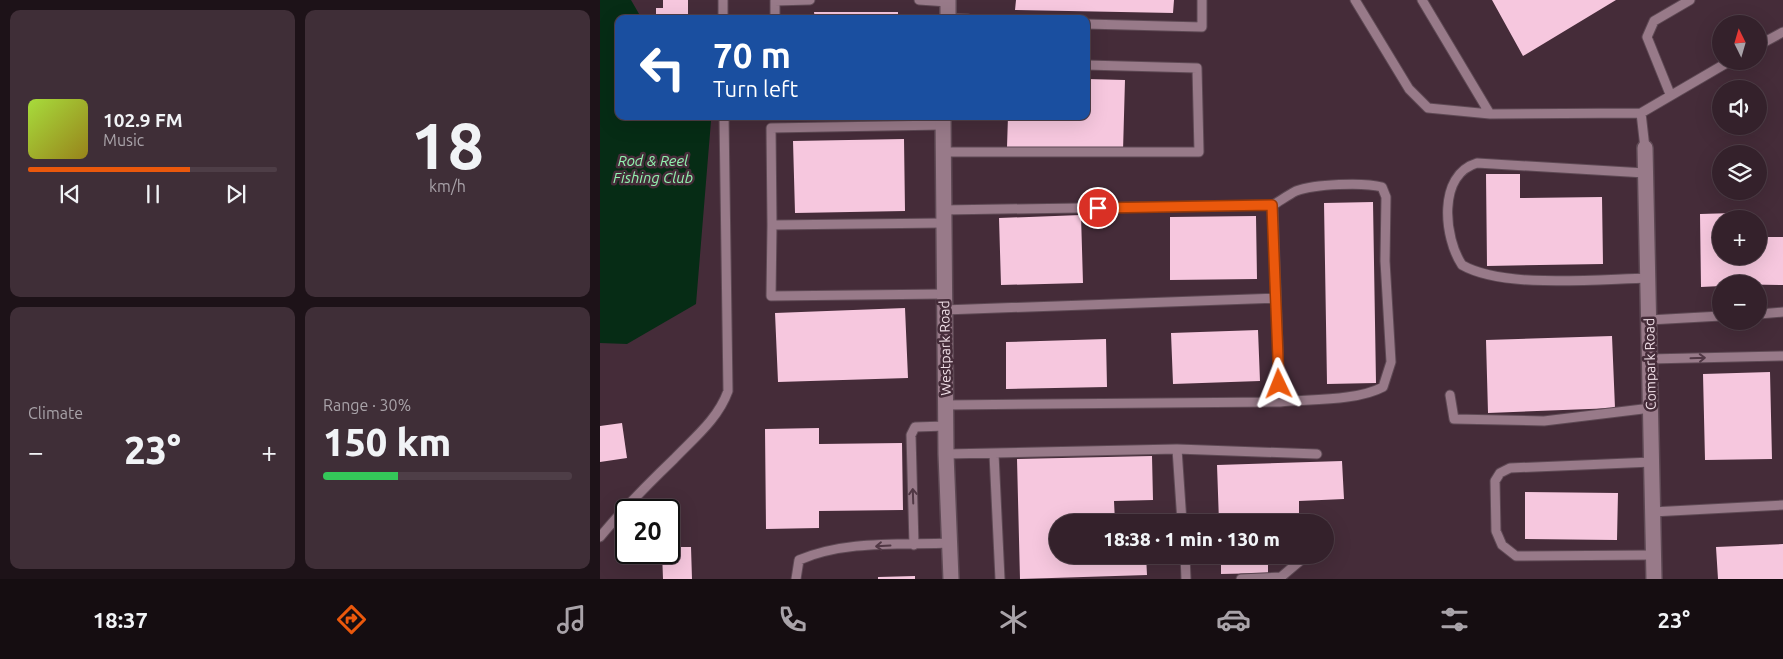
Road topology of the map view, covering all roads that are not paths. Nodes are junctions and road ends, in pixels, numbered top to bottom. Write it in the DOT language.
graph roads {
  1 [pos="723,0"];
  2 [pos="810,0"];
  3 [pos="919,0"];
  4 [pos="1202,0"];
  5 [pos="1355,0"];
  6 [pos="1422,0"];
  7 [pos="1690,0"];
  8 [pos="948,1"];
  9 [pos="723,15"];
  10 [pos="775,15"];
  11 [pos="948,15"];
  12 [pos="1090,24"];
  13 [pos="1783,32"];
  14 [pos="1768,40"];
  15 [pos="1090,65"];
  16 [pos="1714,70"];
  17 [pos="1670,94"];
  18 [pos="1641,113"];
  19 [pos="1490,114"];
  20 [pos="724,120"];
  21 [pos="943,120"];
  22 [pos="1645,148"];
  23 [pos="942,152"];
  24 [pos="1645,173"];
  25 [pos="1272,205"];
  26 [pos="943,216"];
  27 [pos="772,225"];
  28 [pos="1648,278"];
  29 [pos="944,294"];
  30 [pos="1276,298"];
  31 [pos="944,310"];
  32 [pos="1783,312"];
  33 [pos="1767,313"];
  34 [pos="1712,316"];
  35 [pos="1648,320"];
  36 [pos="1783,356"];
  37 [pos="1649,359"];
  38 [pos="1450,395"];
  39 [pos="1280,402"];
  40 [pos="946,405"];
  41 [pos="1650,408"];
  42 [pos="946,426"];
  43 [pos="1177,449"];
  44 [pos="946,454"];
  45 [pos="994,454"];
  46 [pos="1317,454"];
  47 [pos="1652,462"];
  48 [pos="1783,505"];
  49 [pos="1652,512"];
  50 [pos="1181,514"];
  51 [pos="600,537"];
  52 [pos="949,543"];
  53 [pos="914,545"];
  54 [pos="1653,555"];
  55 [pos="1185,564"];
  56 [pos="1296,564"];
  57 [pos="796,579"];
  58 [pos="951,579"];
  59 [pos="1000,579"];
  60 [pos="1186,579"];
  61 [pos="1241,579"];
  62 [pos="1654,579"];
  1 -- 9 [label="lane"];
  2 -- 10 [label="lane"];
  3 -- 8 [label="lane"];
  4 -- 12 [label="lane"];
  5 -- 19 [label="lane"];
  6 -- 19 [label="lane"];
  7 -- 17 [label="lane"];
  8 -- 11 [label="street"];
  13 -- 14 [label="lane"];
  15 -- 23 [label="lane"];
  16 -- 17 [label="lane"];
  17 -- 18 [label="lane"];
  18 -- 19 [label="lane"];
  18 -- 22 [label="lane"];
  20 -- 51 [label="lane"];
  21 -- 23 [label="street, Westpark Road"];
  21 -- 27 [label="lane"];
  22 -- 24 [label="street, Compark Road"];
  23 -- 26 [label="street, Westpark Road"];
  24 -- 28 [label="street, Compark Road"];
  24 -- 28 [label="lane"];
  25 -- 26 [label="lane"];
  25 -- 30 [label="lane"];
  25 -- 39 [label="lane"];
  26 -- 27 [label="lane"];
  26 -- 29 [label="street, Westpark Road"];
  27 -- 29 [label="lane"];
  28 -- 35 [label="street, Compark Road"];
  29 -- 31 [label="street, Westpark Road"];
  30 -- 31 [label="lane"];
  30 -- 39 [label="lane"];
  31 -- 40 [label="street, Westpark Road"];
  32 -- 33 [label="lane"];
  34 -- 35 [label="lane"];
  35 -- 37 [label="street, Compark Road"];
  37 -- 36 [label="lane, one-way"];
  37 -- 41 [label="street, Compark Road"];
  38 -- 41 [label="lane"];
  39 -- 40 [label="lane"];
  40 -- 42 [label="street, Westpark Road"];
  41 -- 47 [label="street, Compark Road"];
  42 -- 44 [label="street, Westpark Road"];
  53 -- 42 [label="lane, one-way"];
  43 -- 45 [label="lane"];
  43 -- 46 [label="lane"];
  43 -- 50 [label="lane"];
  44 -- 45 [label="lane"];
  44 -- 52 [label="street, Westpark Road"];
  45 -- 59 [label="lane"];
  47 -- 49 [label="street, Compark Road"];
  47 -- 54 [label="lane"];
  48 -- 49 [label="lane"];
  49 -- 54 [label="street, Compark Road"];
  52 -- 53 [label="lane"];
  52 -- 58 [label="street, Westpark Road"];
  53 -- 57 [label="lane, one-way"];
  54 -- 62 [label="street, Compark Road"];
  55 -- 60 [label="lane"];
  56 -- 61 [label="lane"];
}
